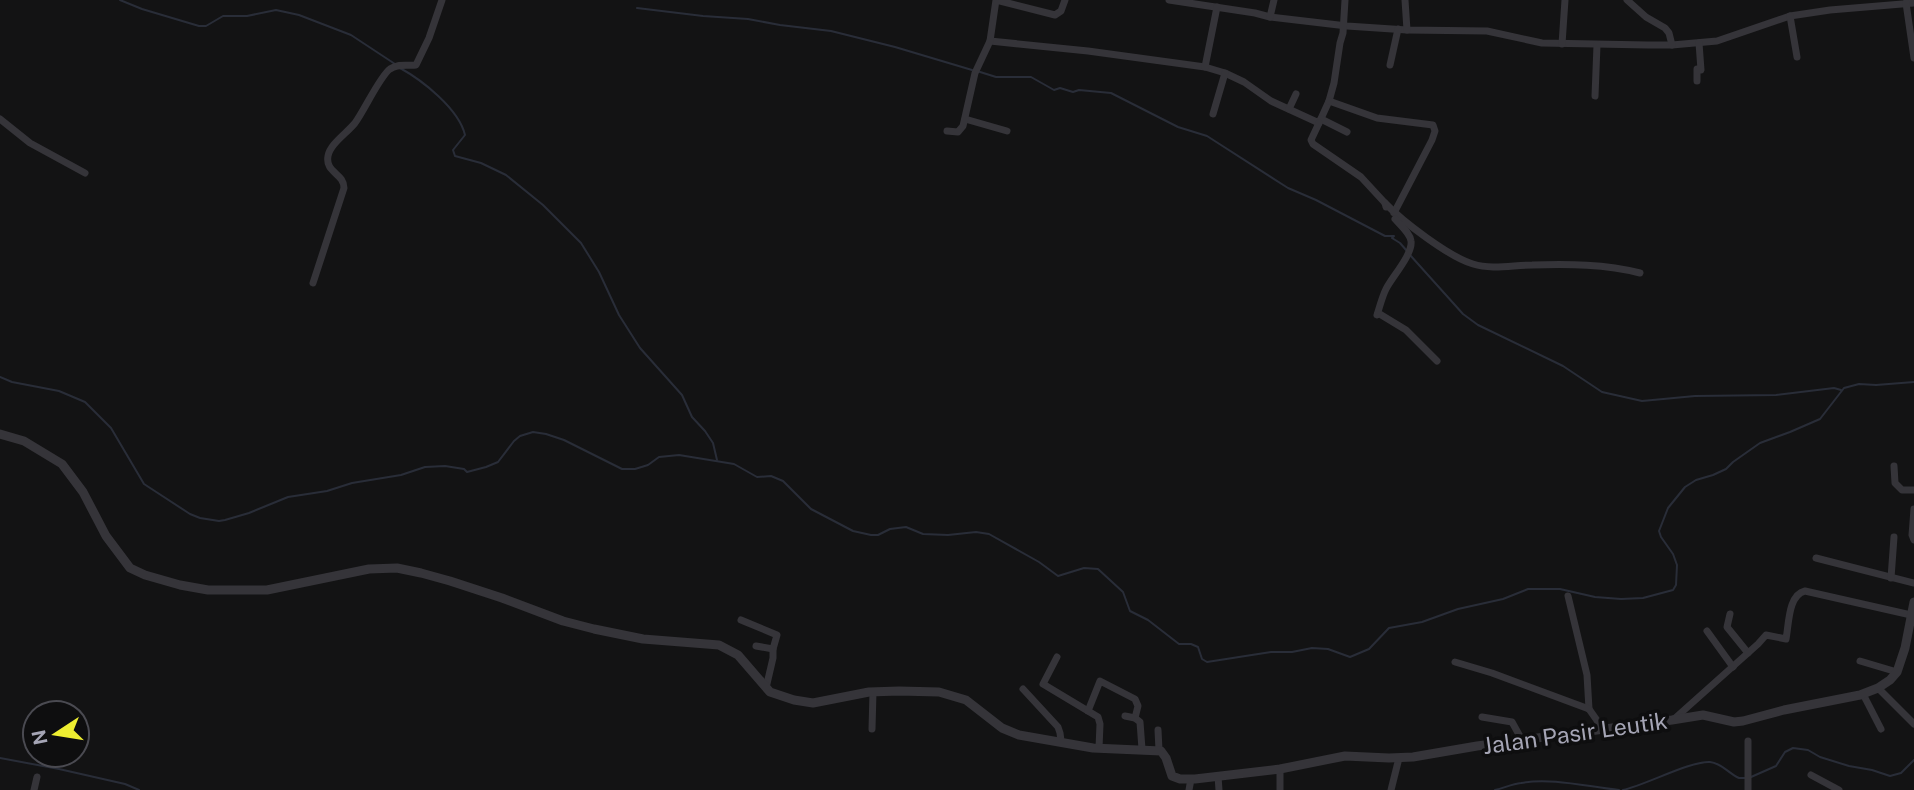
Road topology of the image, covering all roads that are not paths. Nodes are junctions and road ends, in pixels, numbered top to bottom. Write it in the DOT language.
graph roads {
  1 [pos="442,0"];
  2 [pos="1065,0"];
  3 [pos="1169,0"];
  4 [pos="1274,0"];
  5 [pos="1345,0"];
  6 [pos="1405,0"];
  7 [pos="1565,0"];
  8 [pos="1627,0"];
  9 [pos="1829,0"];
  10 [pos="1864,3"];
  11 [pos="1910,3"];
  12 [pos="1843,4"];
  13 [pos="1217,8"];
  14 [pos="1830,10"];
  15 [pos="1790,16"];
  16 [pos="1270,17"];
  17 [pos="1343,25"];
  18 [pos="1398,29"];
  19 [pos="1408,30"];
  20 [pos="990,41"];
  21 [pos="1699,43"];
  22 [pos="1562,44"];
  23 [pos="1597,45"];
  24 [pos="1672,45"];
  25 [pos="1797,57"];
  26 [pos="1914,58"];
  27 [pos="1390,65"];
  28 [pos="1205,67"];
  29 [pos="1225,73"];
  30 [pos="1697,81"];
  31 [pos="1296,94"];
  32 [pos="1595,96"];
  33 [pos="1329,101"];
  34 [pos="1289,109"];
  35 [pos="1213,114"];
  36 [pos="0,119"];
  37 [pos="965,119"];
  38 [pos="1320,121"];
  39 [pos="947,131"];
  40 [pos="1007,131"];
  41 [pos="1347,132"];
  42 [pos="85,173"];
  43 [pos="1385,203"];
  44 [pos="1394,213"];
  45 [pos="1640,273"];
  46 [pos="313,283"];
  47 [pos="1437,361"];
  48 [pos="0,434"];
  49 [pos="1894,466"];
  50 [pos="1914,490"];
  51 [pos="1914,509"];
  52 [pos="1894,537"];
  53 [pos="1914,540"];
  54 [pos="1816,558"];
  55 [pos="1891,578"];
  56 [pos="1914,583"];
  57 [pos="1568,596"];
  58 [pos="1914,602"];
  59 [pos="1730,614"];
  60 [pos="1911,615"];
  61 [pos="741,620"];
  62 [pos="1707,631"];
  63 [pos="1911,631"];
  64 [pos="756,646"];
  65 [pos="773,649"];
  66 [pos="1748,653"];
  67 [pos="1057,657"];
  68 [pos="1860,661"];
  69 [pos="1455,662"];
  70 [pos="1733,667"];
  71 [pos="1897,672"];
  72 [pos="766,688"];
  73 [pos="1878,688"];
  74 [pos="1023,689"];
  75 [pos="873,692"];
  76 [pos="1863,695"];
  77 [pos="1589,709"];
  78 [pos="1088,711"];
  79 [pos="1125,716"];
  80 [pos="1482,717"];
  81 [pos="1135,718"];
  82 [pos="1672,720"];
  83 [pos="1914,724"];
  84 [pos="872,729"];
  85 [pos="1603,729"];
  86 [pos="1881,729"];
  87 [pos="1158,730"];
  88 [pos="1522,740"];
  89 [pos="1061,741"];
  90 [pos="1748,741"];
  91 [pos="1099,748"];
  92 [pos="1142,749"];
  93 [pos="1159,750"];
  94 [pos="1399,758"];
  95 [pos="1280,769"];
  96 [pos="1811,775"];
  97 [pos="1218,776"];
  98 [pos="37,777"];
  99 [pos="1191,779"];
  100 [pos="34,790"];
  101 [pos="1189,790"];
  102 [pos="1219,790"];
  103 [pos="1280,790"];
  104 [pos="1391,790"];
  105 [pos="1748,790"];
  106 [pos="1839,790"];
  1 -- 46 [label="street"];
  2 -- 20 [label="street"];
  3 -- 13 [label="street"];
  4 -- 16 [label="street"];
  5 -- 17 [label="street"];
  6 -- 19 [label="street"];
  7 -- 22 [label="street"];
  8 -- 24 [label="street"];
  9 -- 14 [label="street"];
  10 -- 11 [label="street"];
  10 -- 12 [label="street"];
  11 -- 26 [label="street"];
  12 -- 14 [label="street"];
  13 -- 16 [label="street"];
  13 -- 28 [label="street"];
  14 -- 15 [label="street"];
  15 -- 21 [label="street"];
  15 -- 25 [label="street"];
  16 -- 17 [label="street"];
  17 -- 18 [label="street"];
  17 -- 33 [label="street"];
  18 -- 19 [label="street"];
  18 -- 27 [label="street"];
  19 -- 22 [label="street"];
  20 -- 28 [label="street"];
  20 -- 37 [label="street"];
  21 -- 24 [label="street"];
  21 -- 30 [label="street"];
  22 -- 23 [label="street"];
  23 -- 24 [label="street"];
  23 -- 32 [label="street"];
  28 -- 29 [label="street"];
  29 -- 34 [label="street"];
  29 -- 35 [label="street"];
  31 -- 34 [label="street"];
  33 -- 38 [label="street"];
  33 -- 44 [label="street"];
  34 -- 38 [label="street"];
  36 -- 42 [label="street"];
  37 -- 39 [label="street"];
  37 -- 40 [label="street"];
  38 -- 41 [label="street"];
  38 -- 43 [label="street"];
  43 -- 44 [label="street"];
  43 -- 47 [label="street"];
  44 -- 45 [label="street"];
  48 -- 72 [label="street"];
  49 -- 50 [label="street"];
  51 -- 53 [label="street"];
  52 -- 55 [label="street"];
  54 -- 55 [label="street"];
  55 -- 56 [label="street"];
  57 -- 77 [label="street"];
  58 -- 60 [label="street"];
  59 -- 66 [label="street"];
  60 -- 63 [label="street"];
  60 -- 66 [label="street"];
  61 -- 65 [label="street"];
  62 -- 70 [label="street"];
  63 -- 71 [label="street"];
  64 -- 65 [label="street"];
  65 -- 72 [label="street"];
  66 -- 70 [label="street"];
  67 -- 78 [label="street"];
  68 -- 71 [label="street"];
  69 -- 77 [label="street"];
  70 -- 82 [label="street"];
  71 -- 73 [label="street, Jalan Pasir Leutik"];
  72 -- 75 [label="street"];
  73 -- 76 [label="street, Jalan Pasir Leutik"];
  73 -- 83 [label="street"];
  74 -- 89 [label="street"];
  75 -- 84 [label="street"];
  75 -- 89 [label="street"];
  76 -- 82 [label="street, Jalan Pasir Leutik"];
  76 -- 86 [label="street"];
  77 -- 85 [label="street"];
  78 -- 81 [label="street"];
  78 -- 91 [label="street"];
  79 -- 81 [label="street"];
  80 -- 88 [label="street"];
  81 -- 92 [label="street"];
  82 -- 85 [label="street, Jalan Pasir Leutik"];
  85 -- 88 [label="street, Jalan Pasir Leutik"];
  87 -- 93 [label="street"];
  88 -- 94 [label="street, Jalan Pasir Leutik"];
  89 -- 91 [label="street"];
  90 -- 105 [label="street"];
  91 -- 92 [label="street"];
  92 -- 93 [label="street"];
  93 -- 99 [label="street, Jalan Pasir Leutik"];
  94 -- 95 [label="street, Jalan Pasir Leutik"];
  94 -- 104 [label="street"];
  95 -- 97 [label="street, Jalan Pasir Leutik"];
  95 -- 103 [label="street"];
  96 -- 106 [label="street"];
  97 -- 99 [label="street, Jalan Pasir Leutik"];
  97 -- 102 [label="street"];
  98 -- 100 [label="street"];
  99 -- 101 [label="street"];
}
